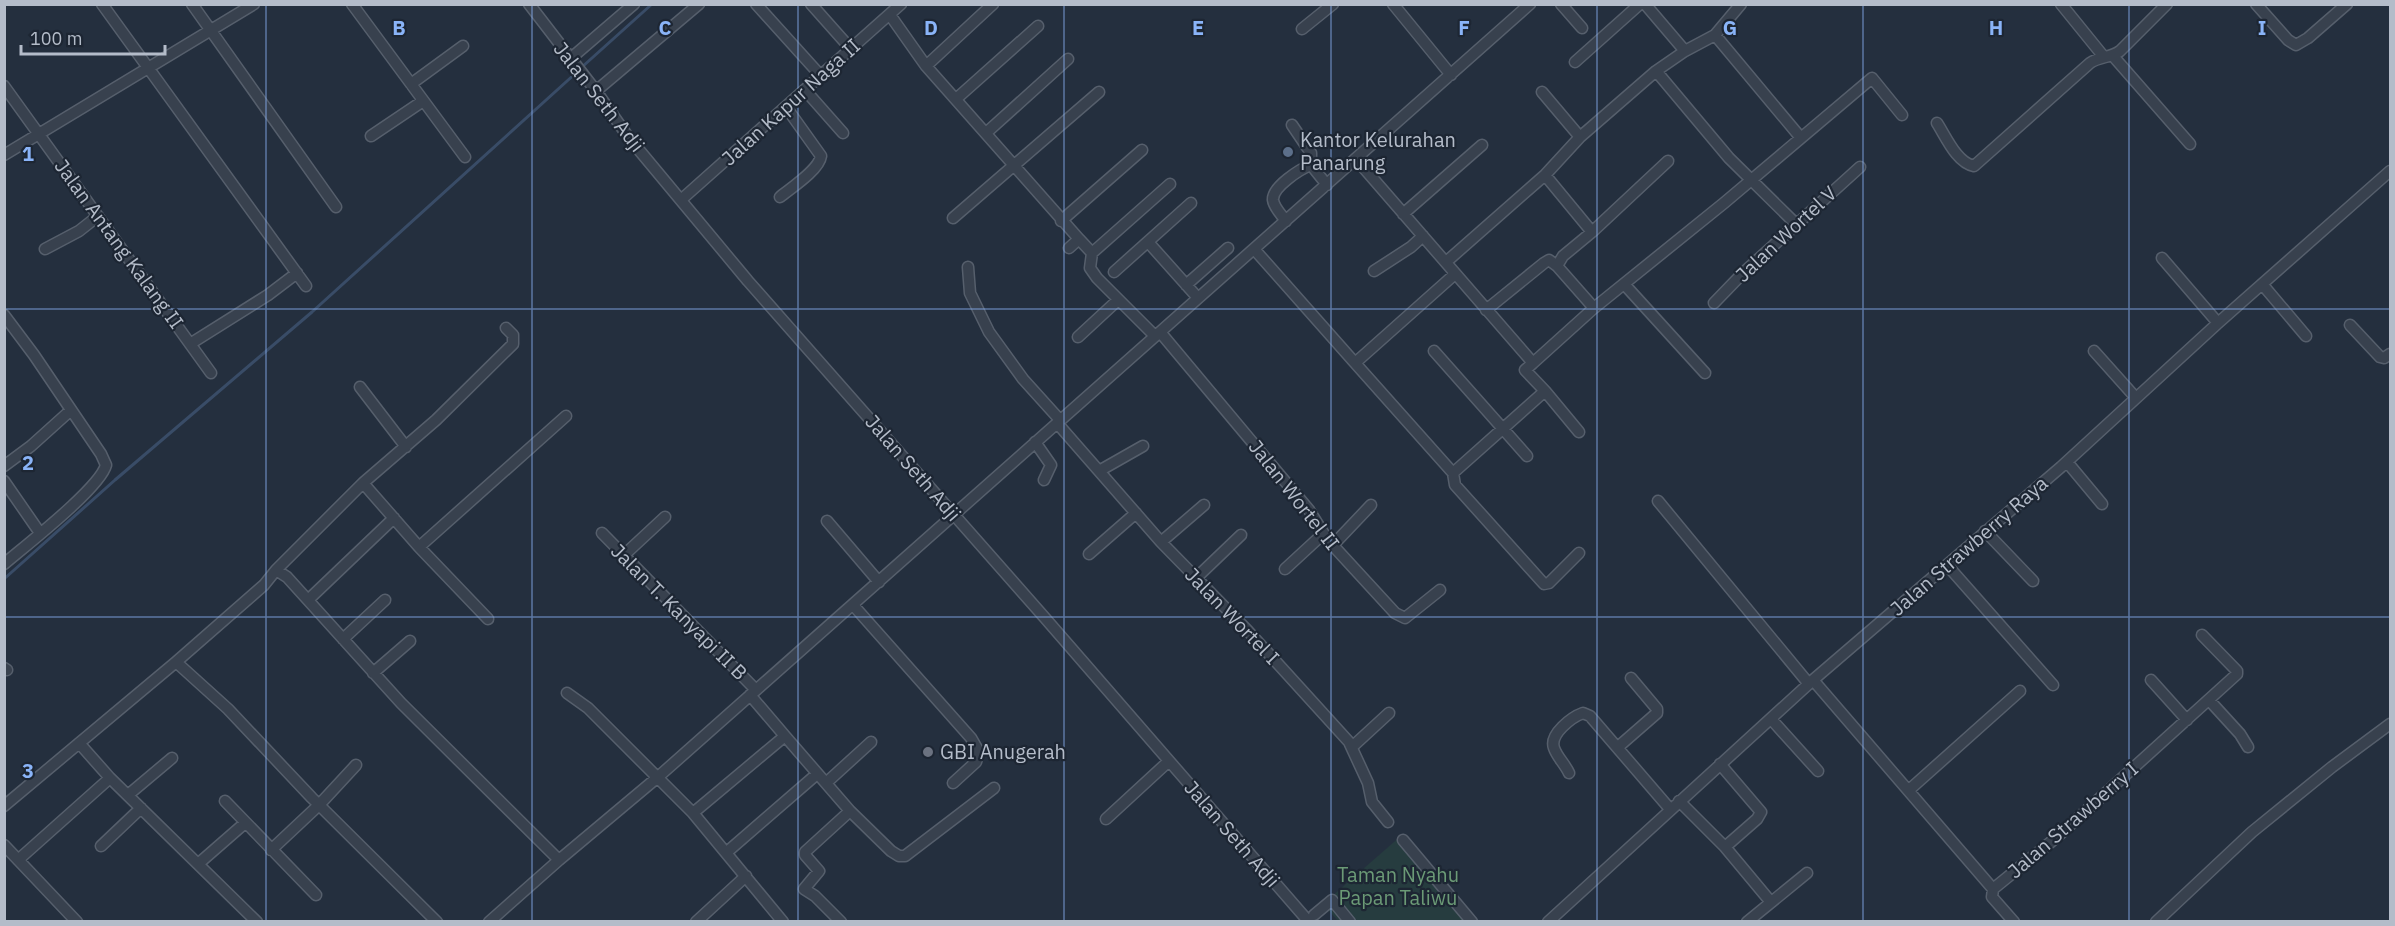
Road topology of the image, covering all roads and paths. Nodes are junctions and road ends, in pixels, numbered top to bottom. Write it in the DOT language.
graph roads {
  1 [pos="102,4"];
  2 [pos="192,4"];
  3 [pos="254,4"];
  4 [pos="352,4"];
  5 [pos="529,4"];
  6 [pos="634,4"];
  7 [pos="699,4"];
  8 [pos="756,4"];
  9 [pos="811,4"];
  10 [pos="901,4"];
  11 [pos="993,4"];
  12 [pos="1333,4"];
  13 [pos="1394,4"];
  14 [pos="1530,4"];
  15 [pos="1561,4"];
  16 [pos="1640,4"];
  17 [pos="1645,4"];
  18 [pos="1741,4"];
  19 [pos="2061,4"];
  20 [pos="2167,4"];
  21 [pos="2256,4"];
  22 [pos="2347,4"];
  23 [pos="890,15"];
  24 [pos="1038,26"];
  25 [pos="1582,28"];
  26 [pos="1302,29"];
  27 [pos="212,30"];
  28 [pos="1715,35"];
  29 [pos="463,46"];
  30 [pos="851,49"];
  31 [pos="1685,51"];
  32 [pos="2109,56"];
  33 [pos="1068,58"];
  34 [pos="571,60"];
  35 [pos="1575,62"];
  36 [pos="926,66"];
  37 [pos="148,67"];
  38 [pos="1656,71"];
  39 [pos="1451,75"];
  40 [pos="821,76"];
  41 [pos="411,84"];
  42 [pos="4,86"];
  43 [pos="805,90"];
  44 [pos="596,91"];
  45 [pos="1099,92"];
  46 [pos="1542,92"];
  47 [pos="956,99"];
  48 [pos="423,101"];
  49 [pos="786,107"];
  50 [pos="1902,115"];
  51 [pos="1937,123"];
  52 [pos="1292,125"];
  53 [pos="843,133"];
  54 [pos="986,133"];
  55 [pos="40,134"];
  56 [pos="371,136"];
  57 [pos="1580,137"];
  58 [pos="1801,138"];
  59 [pos="2190,144"];
  60 [pos="1482,145"];
  61 [pos="1142,150"];
  62 [pos="4,155"];
  63 [pos="465,157"];
  64 [pos="1356,159"];
  65 [pos="1668,161"];
  66 [pos="1015,165"];
  67 [pos="1311,165"];
  68 [pos="1860,167"];
  69 [pos="2391,171"];
  70 [pos="1545,175"];
  71 [pos="1752,180"];
  72 [pos="1170,184"];
  73 [pos="1327,185"];
  74 [pos="780,197"];
  75 [pos="682,199"];
  76 [pos="1191,203"];
  77 [pos="336,207"];
  78 [pos="1403,214"];
  79 [pos="98,216"];
  80 [pos="953,218"];
  81 [pos="1061,221"];
  82 [pos="1286,221"];
  83 [pos="1796,224"];
  84 [pos="1592,232"];
  85 [pos="1423,236"];
  86 [pos="1079,239"];
  87 [pos="1148,242"];
  88 [pos="1069,248"];
  89 [pos="1228,248"];
  90 [pos="45,249"];
  91 [pos="1254,249"];
  92 [pos="1092,253"];
  93 [pos="2162,258"];
  94 [pos="1446,262"];
  95 [pos="1557,266"];
  96 [pos="968,267"];
  97 [pos="1374,271"];
  98 [pos="1114,272"];
  99 [pos="297,273"];
  100 [pos="1455,274"];
  101 [pos="1624,284"];
  102 [pos="2262,284"];
  103 [pos="1186,285"];
  104 [pos="306,286"];
  105 [pos="1198,298"];
  106 [pos="1118,300"];
  107 [pos="1714,303"];
  108 [pos="1594,309"];
  109 [pos="1486,310"];
  110 [pos="4,315"];
  111 [pos="2218,323"];
  112 [pos="2350,324"];
  113 [pos="506,328"];
  114 [pos="1157,334"];
  115 [pos="2306,336"];
  116 [pos="1078,337"];
  117 [pos="190,344"];
  118 [pos="1434,351"];
  119 [pos="2094,351"];
  120 [pos="2391,354"];
  121 [pos="1355,363"];
  122 [pos="1533,363"];
  123 [pos="211,373"];
  124 [pos="1705,373"];
  125 [pos="360,387"];
  126 [pos="1545,392"];
  127 [pos="2136,398"];
  128 [pos="70,410"];
  129 [pos="566,416"];
  130 [pos="1058,421"];
  131 [pos="1502,430"];
  132 [pos="1579,432"];
  133 [pos="1035,442"];
  134 [pos="1143,446"];
  135 [pos="406,447"];
  136 [pos="1527,456"];
  137 [pos="2067,462"];
  138 [pos="4,466"];
  139 [pos="1099,471"];
  140 [pos="1453,473"];
  141 [pos="4,480"];
  142 [pos="1044,480"];
  143 [pos="363,483"];
  144 [pos="1658,501"];
  145 [pos="2102,504"];
  146 [pos="1371,505"];
  147 [pos="1204,506"];
  148 [pos="1136,513"];
  149 [pos="954,515"];
  150 [pos="665,517"];
  151 [pos="394,518"];
  152 [pos="827,521"];
  153 [pos="1985,531"];
  154 [pos="40,533"];
  155 [pos="602,533"];
  156 [pos="1323,534"];
  157 [pos="1241,535"];
  158 [pos="1161,542"];
  159 [pos="1333,545"];
  160 [pos="419,547"];
  161 [pos="1579,553"];
  162 [pos="1089,554"];
  163 [pos="623,556"];
  164 [pos="4,564"];
  165 [pos="1947,565"];
  166 [pos="1285,569"];
  167 [pos="276,570"];
  168 [pos="1196,578"];
  169 [pos="2033,581"];
  170 [pos="879,582"];
  171 [pos="1440,590"];
  172 [pos="308,600"];
  173 [pos="385,600"];
  174 [pos="853,605"];
  175 [pos="488,619"];
  176 [pos="2202,635"];
  177 [pos="343,639"];
  178 [pos="410,641"];
  179 [pos="176,662"];
  180 [pos="373,674"];
  181 [pos="1631,678"];
  182 [pos="2151,680"];
  183 [pos="1811,682"];
  184 [pos="2053,685"];
  185 [pos="2020,691"];
  186 [pos="567,693"];
  187 [pos="753,693"];
  188 [pos="2209,700"];
  189 [pos="1389,713"];
  190 [pos="1771,719"];
  191 [pos="2187,720"];
  192 [pos="2391,724"];
  193 [pos="785,736"];
  194 [pos="871,742"];
  195 [pos="79,743"];
  196 [pos="1352,747"];
  197 [pos="1618,747"];
  198 [pos="2248,747"];
  199 [pos="172,758"];
  200 [pos="1169,761"];
  201 [pos="1720,764"];
  202 [pos="356,765"];
  203 [pos="1818,771"];
  204 [pos="1569,773"];
  205 [pos="817,774"];
  206 [pos="658,777"];
  207 [pos="110,778"];
  208 [pos="826,783"];
  209 [pos="952,783"];
  210 [pos="994,788"];
  211 [pos="1909,790"];
  212 [pos="128,795"];
  213 [pos="225,801"];
  214 [pos="1679,801"];
  215 [pos="319,805"];
  216 [pos="4,806"];
  217 [pos="141,808"];
  218 [pos="1670,809"];
  219 [pos="850,811"];
  220 [pos="693,813"];
  221 [pos="1106,819"];
  222 [pos="1388,822"];
  223 [pos="245,823"];
  224 [pos="1402,840"];
  225 [pos="4,845"];
  226 [pos="101,846"];
  227 [pos="1725,847"];
  228 [pos="272,850"];
  229 [pos="727,852"];
  230 [pos="18,860"];
  231 [pos="559,860"];
  232 [pos="198,864"];
  233 [pos="1807,873"];
  234 [pos="746,876"];
  235 [pos="1993,890"];
  236 [pos="316,895"];
  237 [pos="1770,902"];
  238 [pos="1312,918"];
  239 [pos="77,921"];
  240 [pos="257,921"];
  241 [pos="437,921"];
  242 [pos="489,921"];
  243 [pos="696,921"];
  244 [pos="783,921"];
  245 [pos="841,921"];
  246 [pos="1350,921"];
  247 [pos="1472,921"];
  248 [pos="1548,921"];
  249 [pos="1747,921"];
  250 [pos="2014,921"];
  251 [pos="2156,921"];
  1 -- 37 [label="street"];
  2 -- 27 [label="street"];
  3 -- 27 [label="street"];
  4 -- 41 [label="street"];
  5 -- 34 [label="street, Jalan Seth Adji"];
  6 -- 34 [label="street"];
  7 -- 44 [label="street"];
  8 -- 40 [label="street"];
  9 -- 30 [label="street"];
  10 -- 23 [label="street, Jalan Kapur Naga II"];
  11 -- 36 [label="street"];
  12 -- 26 [label="street"];
  13 -- 39 [label="street"];
  14 -- 39 [label="street"];
  15 -- 25 [label="street"];
  16 -- 35 [label="street"];
  17 -- 31 [label="street"];
  18 -- 28 [label="street"];
  19 -- 32 [label="street"];
  20 -- 32 [label="street"];
  21 -- 22 [label="street"];
  23 -- 30 [label="street, Jalan Kapur Naga II"];
  23 -- 36 [label="street"];
  24 -- 47 [label="street"];
  27 -- 37 [label="street"];
  27 -- 77 [label="street"];
  28 -- 31 [label="street"];
  28 -- 58 [label="street"];
  29 -- 41 [label="street"];
  30 -- 40 [label="street, Jalan Kapur Naga II"];
  31 -- 38 [label="street"];
  32 -- 51 [label="street"];
  32 -- 59 [label="street"];
  33 -- 54 [label="street"];
  34 -- 44 [label="street, Jalan Seth Adji"];
  36 -- 47 [label="street"];
  37 -- 55 [label="street"];
  37 -- 99 [label="street"];
  38 -- 57 [label="street"];
  38 -- 71 [label="street"];
  39 -- 64 [label="street"];
  40 -- 43 [label="street, Jalan Kapur Naga II"];
  41 -- 48 [label="street"];
  42 -- 55 [label="street, Jalan Antang Kalang II"];
  43 -- 49 [label="street, Jalan Kapur Naga II"];
  43 -- 53 [label="street"];
  44 -- 75 [label="street, Jalan Seth Adji"];
  45 -- 66 [label="street"];
  46 -- 57 [label="street"];
  47 -- 54 [label="street"];
  48 -- 56 [label="street"];
  48 -- 63 [label="street"];
  49 -- 74 [label="street"];
  49 -- 75 [label="street, Jalan Kapur Naga II"];
  50 -- 58 [label="street"];
  52 -- 67 [label="street"];
  54 -- 66 [label="street"];
  55 -- 62 [label="street"];
  55 -- 79 [label="street, Jalan Antang Kalang II"];
  57 -- 70 [label="street"];
  58 -- 71 [label="street"];
  60 -- 78 [label="street"];
  61 -- 81 [label="street"];
  64 -- 73 [label="street"];
  64 -- 78 [label="street"];
  65 -- 84 [label="street"];
  66 -- 80 [label="street"];
  66 -- 81 [label="street"];
  67 -- 73 [label="street"];
  67 -- 82 [label="street"];
  68 -- 83 [label="street, Jalan Wortel V"];
  69 -- 102 [label="street, Jalan Strawberry Raya"];
  70 -- 84 [label="street"];
  70 -- 94 [label="street"];
  71 -- 83 [label="street"];
  71 -- 101 [label="street"];
  72 -- 92 [label="street"];
  73 -- 82 [label="street"];
  75 -- 149 [label="street, Jalan Seth Adji"];
  76 -- 87 [label="street"];
  78 -- 85 [label="street"];
  79 -- 90 [label="street"];
  79 -- 117 [label="street, Jalan Antang Kalang II"];
  81 -- 86 [label="street"];
  82 -- 91 [label="street"];
  83 -- 107 [label="street, Jalan Wortel V"];
  84 -- 95 [label="street"];
  85 -- 94 [label="street"];
  85 -- 97 [label="street"];
  86 -- 88 [label="street"];
  86 -- 92 [label="street"];
  87 -- 98 [label="street"];
  87 -- 103 [label="street"];
  89 -- 103 [label="street"];
  91 -- 105 [label="street"];
  91 -- 121 [label="street"];
  92 -- 106 [label="street, Jalan Wortel II"];
  93 -- 111 [label="street"];
  94 -- 100 [label="street"];
  95 -- 108 [label="street"];
  95 -- 109 [label="street"];
  96 -- 130 [label="street, Jalan Wortel I"];
  99 -- 104 [label="street"];
  99 -- 117 [label="street"];
  100 -- 109 [label="street"];
  100 -- 121 [label="street"];
  101 -- 108 [label="street"];
  101 -- 124 [label="street"];
  102 -- 111 [label="street, Jalan Strawberry Raya"];
  102 -- 115 [label="street"];
  103 -- 105 [label="street"];
  105 -- 114 [label="street"];
  106 -- 114 [label="street, Jalan Wortel II"];
  106 -- 116 [label="street"];
  108 -- 122 [label="street"];
  109 -- 122 [label="street"];
  110 -- 128 [label="street"];
  111 -- 127 [label="street, Jalan Strawberry Raya"];
  112 -- 120 [label="street"];
  113 -- 135 [label="street"];
  114 -- 130 [label="street"];
  114 -- 156 [label="street, Jalan Wortel II"];
  117 -- 123 [label="street, Jalan Antang Kalang II"];
  118 -- 131 [label="street"];
  119 -- 127 [label="street"];
  121 -- 140 [label="street"];
  122 -- 126 [label="street"];
  125 -- 135 [label="street"];
  126 -- 131 [label="street"];
  126 -- 132 [label="street"];
  127 -- 137 [label="street, Jalan Strawberry Raya"];
  128 -- 138 [label="street"];
  128 -- 154 [label="street"];
  129 -- 160 [label="street"];
  130 -- 133 [label="street"];
  130 -- 139 [label="street, Jalan Wortel I"];
  131 -- 136 [label="street"];
  131 -- 140 [label="street"];
  133 -- 142 [label="street"];
  133 -- 149 [label="street"];
  134 -- 139 [label="street"];
  135 -- 143 [label="street"];
  137 -- 145 [label="street"];
  137 -- 153 [label="street, Jalan Strawberry Raya"];
  139 -- 148 [label="street, Jalan Wortel I"];
  140 -- 161 [label="street"];
  141 -- 154 [label="street"];
  143 -- 151 [label="street"];
  143 -- 167 [label="street"];
  144 -- 183 [label="street, Jalan Strawberry I"];
  146 -- 159 [label="street"];
  147 -- 158 [label="street"];
  148 -- 158 [label="street, Jalan Wortel I"];
  148 -- 162 [label="street"];
  149 -- 170 [label="street"];
  149 -- 200 [label="street, Jalan Seth Adji"];
  150 -- 163 [label="street"];
  151 -- 160 [label="street"];
  151 -- 172 [label="street"];
  152 -- 170 [label="street"];
  153 -- 165 [label="street, Jalan Strawberry Raya"];
  153 -- 169 [label="street"];
  154 -- 164 [label="street"];
  155 -- 163 [label="street, Jalan T. Kanyapi II B"];
  156 -- 159 [label="street, Jalan Wortel II"];
  156 -- 166 [label="street"];
  157 -- 168 [label="street"];
  158 -- 168 [label="street, Jalan Wortel I"];
  159 -- 171 [label="street, Jalan Wortel II"];
  160 -- 175 [label="street"];
  163 -- 187 [label="street, Jalan T. Kanyapi II B"];
  165 -- 183 [label="street, Jalan Strawberry Raya"];
  165 -- 184 [label="street"];
  167 -- 172 [label="street"];
  167 -- 179 [label="street"];
  168 -- 196 [label="street, Jalan Wortel I"];
  170 -- 174 [label="street"];
  172 -- 177 [label="street"];
  173 -- 177 [label="street"];
  174 -- 187 [label="street"];
  174 -- 209 [label="street"];
  176 -- 188 [label="street, Jalan Strawberry I"];
  177 -- 180 [label="street"];
  178 -- 180 [label="street"];
  179 -- 195 [label="street"];
  179 -- 215 [label="street"];
  180 -- 231 [label="street"];
  181 -- 197 [label="street"];
  182 -- 191 [label="street"];
  183 -- 190 [label="street, Jalan Strawberry Raya"];
  183 -- 211 [label="street, Jalan Strawberry I"];
  185 -- 211 [label="street"];
  186 -- 206 [label="street"];
  187 -- 193 [label="street, Jalan T. Kanyapi II B"];
  187 -- 206 [label="street"];
  188 -- 191 [label="street, Jalan Strawberry I"];
  188 -- 198 [label="street"];
  189 -- 196 [label="street"];
  190 -- 201 [label="street, Jalan Strawberry Raya"];
  190 -- 203 [label="street"];
  191 -- 235 [label="street, Jalan Strawberry I"];
  192 -- 251 [label="street"];
  193 -- 205 [label="street, Jalan T. Kanyapi II B"];
  193 -- 220 [label="street"];
  194 -- 208 [label="street"];
  195 -- 207 [label="street"];
  195 -- 216 [label="street"];
  196 -- 222 [label="street, Jalan Wortel I"];
  197 -- 204 [label="street"];
  197 -- 218 [label="street"];
  199 -- 212 [label="street"];
  200 -- 221 [label="street"];
  200 -- 238 [label="street, Jalan Seth Adji"];
  201 -- 214 [label="street, Jalan Strawberry Raya"];
  201 -- 227 [label="street"];
  202 -- 215 [label="street"];
  205 -- 208 [label="street, Jalan T. Kanyapi II B"];
  205 -- 229 [label="street"];
  206 -- 220 [label="street"];
  206 -- 231 [label="street"];
  207 -- 212 [label="street"];
  207 -- 230 [label="street"];
  208 -- 219 [label="street, Jalan T. Kanyapi II B"];
  210 -- 219 [label="street, Jalan T. Kanyapi II B"];
  211 -- 235 [label="street, Jalan Strawberry I"];
  212 -- 217 [label="street"];
  213 -- 223 [label="street"];
  214 -- 218 [label="street, Jalan Strawberry Raya"];
  214 -- 227 [label="street"];
  215 -- 228 [label="street"];
  215 -- 241 [label="street"];
  217 -- 226 [label="street"];
  217 -- 232 [label="street"];
  218 -- 248 [label="street, Jalan Strawberry Raya"];
  219 -- 245 [label="street"];
  220 -- 229 [label="street"];
  223 -- 228 [label="street"];
  223 -- 232 [label="street"];
  224 -- 247 [label="street"];
  225 -- 230 [label="street"];
  227 -- 237 [label="street"];
  228 -- 236 [label="street"];
  229 -- 234 [label="street"];
  230 -- 239 [label="street"];
  231 -- 242 [label="street"];
  232 -- 240 [label="street"];
  233 -- 237 [label="street"];
  234 -- 243 [label="street"];
  234 -- 244 [label="street"];
  235 -- 250 [label="street"];
  237 -- 249 [label="street"];
  238 -- 246 [label="street"];
}
